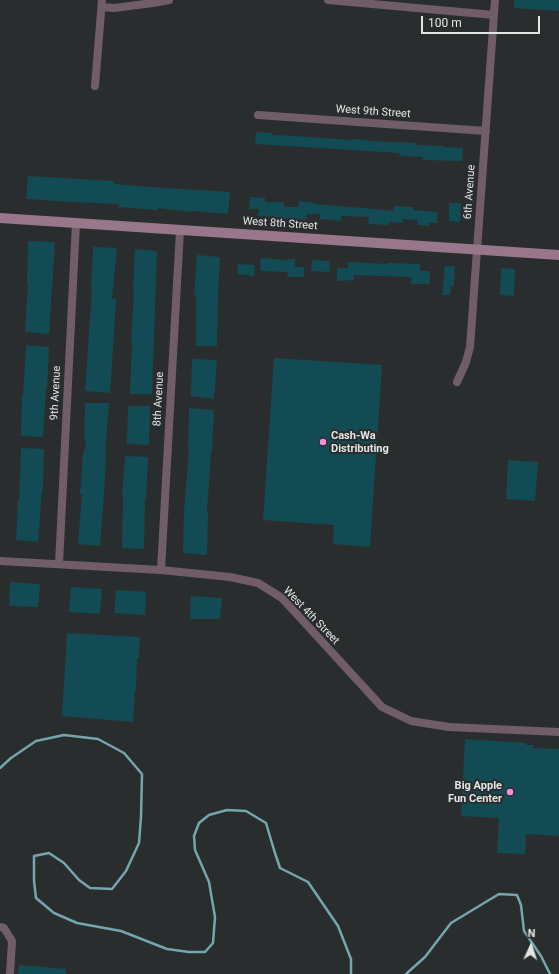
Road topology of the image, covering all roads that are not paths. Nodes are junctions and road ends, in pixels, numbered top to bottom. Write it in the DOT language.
graph roads {
  1 [pos="169,0"];
  2 [pos="328,0"];
  3 [pos="495,0"];
  4 [pos="102,3"];
  5 [pos="494,15"];
  6 [pos="95,86"];
  7 [pos="258,115"];
  8 [pos="486,132"];
  9 [pos="0,218"];
  10 [pos="76,223"];
  11 [pos="180,230"];
  12 [pos="478,249"];
  13 [pos="559,255"];
  14 [pos="457,382"];
  15 [pos="0,561"];
  16 [pos="59,564"];
  17 [pos="161,570"];
  18 [pos="559,732"];
  19 [pos="0,927"];
  20 [pos="10,974"];
  1 -- 4 [label="street"];
  2 -- 5 [label="street"];
  3 -- 5 [label="street, 6th Avenue"];
  4 -- 6 [label="street"];
  5 -- 8 [label="street, 6th Avenue"];
  7 -- 8 [label="street, West 9th Street"];
  8 -- 12 [label="street, 6th Avenue"];
  9 -- 10 [label="street, West 8th Street"];
  10 -- 11 [label="street, West 8th Street"];
  10 -- 16 [label="street, 9th Avenue"];
  11 -- 12 [label="street, West 8th Street"];
  11 -- 17 [label="street, 8th Avenue"];
  12 -- 13 [label="street, West 8th Street"];
  12 -- 14 [label="street, 6th Avenue"];
  15 -- 16 [label="street, West 4th Street"];
  16 -- 17 [label="street, West 4th Street"];
  17 -- 18 [label="street, West 4th Street"];
  19 -- 20 [label="street"];
}
